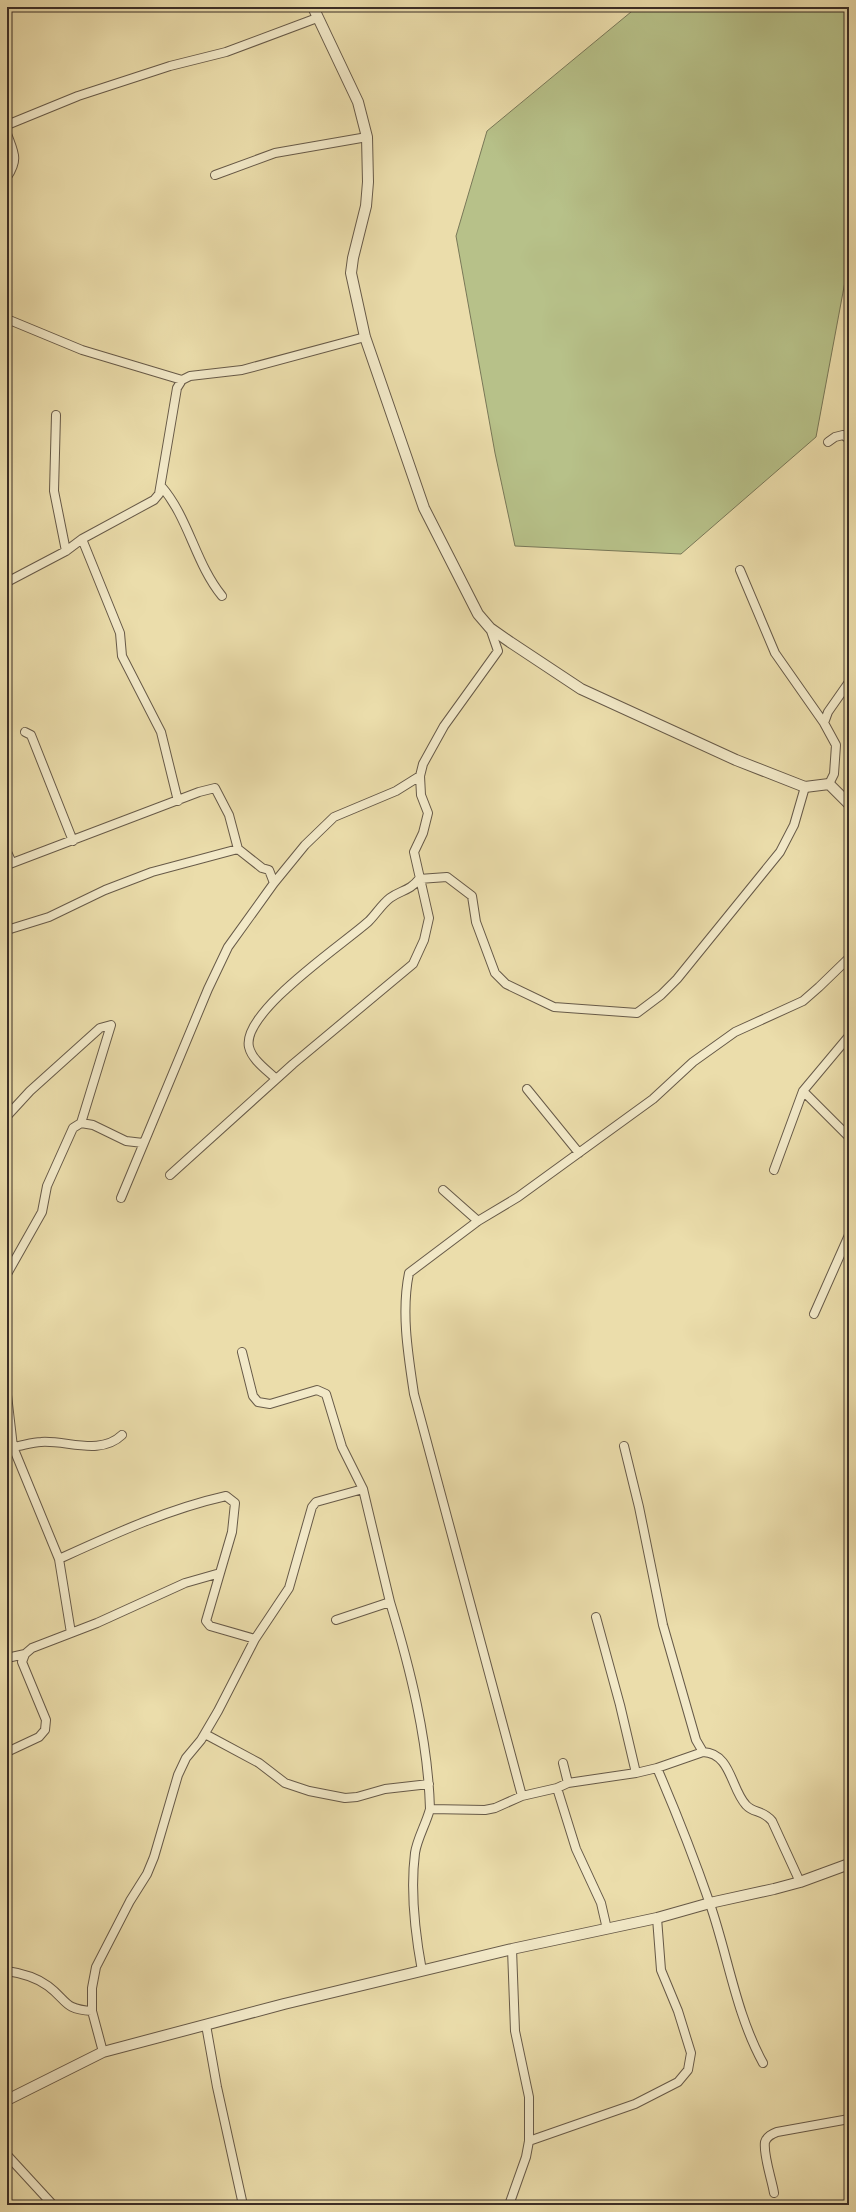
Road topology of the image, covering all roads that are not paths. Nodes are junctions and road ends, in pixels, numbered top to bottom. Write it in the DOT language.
graph roads {
  1 [pos="313,7"];
  2 [pos="317,18"];
  3 [pos="7,125"];
  4 [pos="7,134"];
  5 [pos="367,137"];
  6 [pos="215,175"];
  7 [pos="7,177"];
  8 [pos="7,319"];
  9 [pos="365,337"];
  10 [pos="182,380"];
  11 [pos="56,415"];
  12 [pos="849,439"];
  13 [pos="828,442"];
  14 [pos="161,486"];
  15 [pos="82,539"];
  16 [pos="66,551"];
  17 [pos="740,570"];
  18 [pos="7,582"];
  19 [pos="222,596"];
  20 [pos="490,628"];
  21 [pos="849,682"];
  22 [pos="824,723"];
  23 [pos="25,732"];
  24 [pos="420,776"];
  25 [pos="830,784"];
  26 [pos="805,787"];
  27 [pos="178,801"];
  28 [pos="849,804"];
  29 [pos="73,841"];
  30 [pos="238,849"];
  31 [pos="7,852"];
  32 [pos="10,864"];
  33 [pos="419,879"];
  34 [pos="274,883"];
  35 [pos="7,930"];
  36 [pos="849,958"];
  37 [pos="849,1036"];
  38 [pos="276,1079"];
  39 [pos="527,1089"];
  40 [pos="804,1091"];
  41 [pos="7,1116"];
  42 [pos="81,1123"];
  43 [pos="849,1137"];
  44 [pos="143,1143"];
  45 [pos="579,1153"];
  46 [pos="774,1170"];
  47 [pos="170,1175"];
  48 [pos="443,1190"];
  49 [pos="121,1198"];
  50 [pos="478,1221"];
  51 [pos="849,1236"];
  52 [pos="7,1274"];
  53 [pos="814,1314"];
  54 [pos="242,1352"];
  55 [pos="7,1395"];
  56 [pos="122,1435"];
  57 [pos="624,1446"];
  58 [pos="13,1447"];
  59 [pos="363,1489"];
  60 [pos="59,1559"];
  61 [pos="220,1573"];
  62 [pos="390,1602"];
  63 [pos="596,1616"];
  64 [pos="336,1620"];
  65 [pos="71,1633"];
  66 [pos="256,1639"];
  67 [pos="25,1654"];
  68 [pos="7,1658"];
  69 [pos="204,1734"];
  70 [pos="7,1752"];
  71 [pos="703,1752"];
  72 [pos="563,1763"];
  73 [pos="657,1768"];
  74 [pos="636,1773"];
  75 [pos="429,1784"];
  76 [pos="568,1784"];
  77 [pos="557,1788"];
  78 [pos="522,1796"];
  79 [pos="430,1809"];
  80 [pos="849,1864"];
  81 [pos="800,1882"];
  82 [pos="710,1903"];
  83 [pos="657,1918"];
  84 [pos="607,1928"];
  85 [pos="512,1949"];
  86 [pos="7,1971"];
  87 [pos="422,1971"];
  88 [pos="92,2011"];
  89 [pos="206,2025"];
  90 [pos="103,2052"];
  91 [pos="763,2063"];
  92 [pos="7,2100"];
  93 [pos="849,2119"];
  94 [pos="529,2141"];
  95 [pos="7,2155"];
  96 [pos="774,2194"];
  97 [pos="53,2205"];
  98 [pos="243,2205"];
  99 [pos="509,2205"];
  1 -- 2 [label="street"];
  2 -- 3 [label="street"];
  2 -- 5 [label="street"];
  4 -- 7 [label="street"];
  5 -- 6 [label="street"];
  5 -- 9 [label="street"];
  8 -- 10 [label="street"];
  9 -- 10 [label="street"];
  9 -- 20 [label="street"];
  10 -- 14 [label="street"];
  11 -- 16 [label="street"];
  12 -- 13 [label="street"];
  14 -- 15 [label="street"];
  14 -- 19 [label="street"];
  15 -- 16 [label="street"];
  15 -- 27 [label="street"];
  16 -- 18 [label="street"];
  17 -- 22 [label="street"];
  20 -- 24 [label="street"];
  20 -- 26 [label="street"];
  21 -- 22 [label="street"];
  22 -- 25 [label="street"];
  23 -- 29 [label="street"];
  24 -- 33 [label="street"];
  24 -- 34 [label="street"];
  25 -- 26 [label="street"];
  25 -- 28 [label="street"];
  26 -- 33 [label="street"];
  27 -- 29 [label="street"];
  27 -- 30 [label="street"];
  29 -- 32 [label="street"];
  30 -- 34 [label="street"];
  30 -- 35 [label="street"];
  31 -- 32 [label="street"];
  33 -- 38 [label="street"];
  33 -- 38 [label="street"];
  34 -- 44 [label="street"];
  36 -- 45 [label="street"];
  37 -- 40 [label="street"];
  38 -- 47 [label="street"];
  39 -- 45 [label="street"];
  40 -- 43 [label="street"];
  40 -- 46 [label="street"];
  41 -- 42 [label="street"];
  42 -- 44 [label="street"];
  42 -- 52 [label="street"];
  44 -- 49 [label="street"];
  45 -- 50 [label="street"];
  48 -- 50 [label="street"];
  50 -- 78 [label="street"];
  51 -- 53 [label="street"];
  54 -- 59 [label="street"];
  55 -- 58 [label="street"];
  56 -- 58 [label="street"];
  57 -- 71 [label="street"];
  58 -- 60 [label="street"];
  59 -- 62 [label="street"];
  59 -- 66 [label="street"];
  60 -- 61 [label="street"];
  60 -- 65 [label="street"];
  61 -- 65 [label="street"];
  61 -- 66 [label="street"];
  62 -- 64 [label="street"];
  62 -- 75 [label="street"];
  63 -- 74 [label="street"];
  65 -- 67 [label="street"];
  66 -- 69 [label="street"];
  67 -- 68 [label="street"];
  67 -- 70 [label="street"];
  69 -- 75 [label="street"];
  69 -- 88 [label="street"];
  71 -- 73 [label="street"];
  71 -- 81 [label="street"];
  72 -- 76 [label="street"];
  73 -- 74 [label="street"];
  73 -- 82 [label="street"];
  74 -- 76 [label="street"];
  75 -- 79 [label="street"];
  76 -- 77 [label="street"];
  77 -- 78 [label="street"];
  77 -- 84 [label="street"];
  78 -- 79 [label="street"];
  79 -- 87 [label="street"];
  80 -- 81 [label="street"];
  81 -- 82 [label="street"];
  82 -- 83 [label="street"];
  82 -- 91 [label="street"];
  83 -- 84 [label="street"];
  83 -- 94 [label="street"];
  84 -- 85 [label="street"];
  85 -- 87 [label="street"];
  85 -- 94 [label="street"];
  86 -- 88 [label="street"];
  87 -- 89 [label="street"];
  88 -- 90 [label="street"];
  89 -- 90 [label="street"];
  89 -- 98 [label="street"];
  90 -- 92 [label="street"];
  93 -- 96 [label="street"];
  94 -- 99 [label="street"];
  95 -- 97 [label="street"];
}
